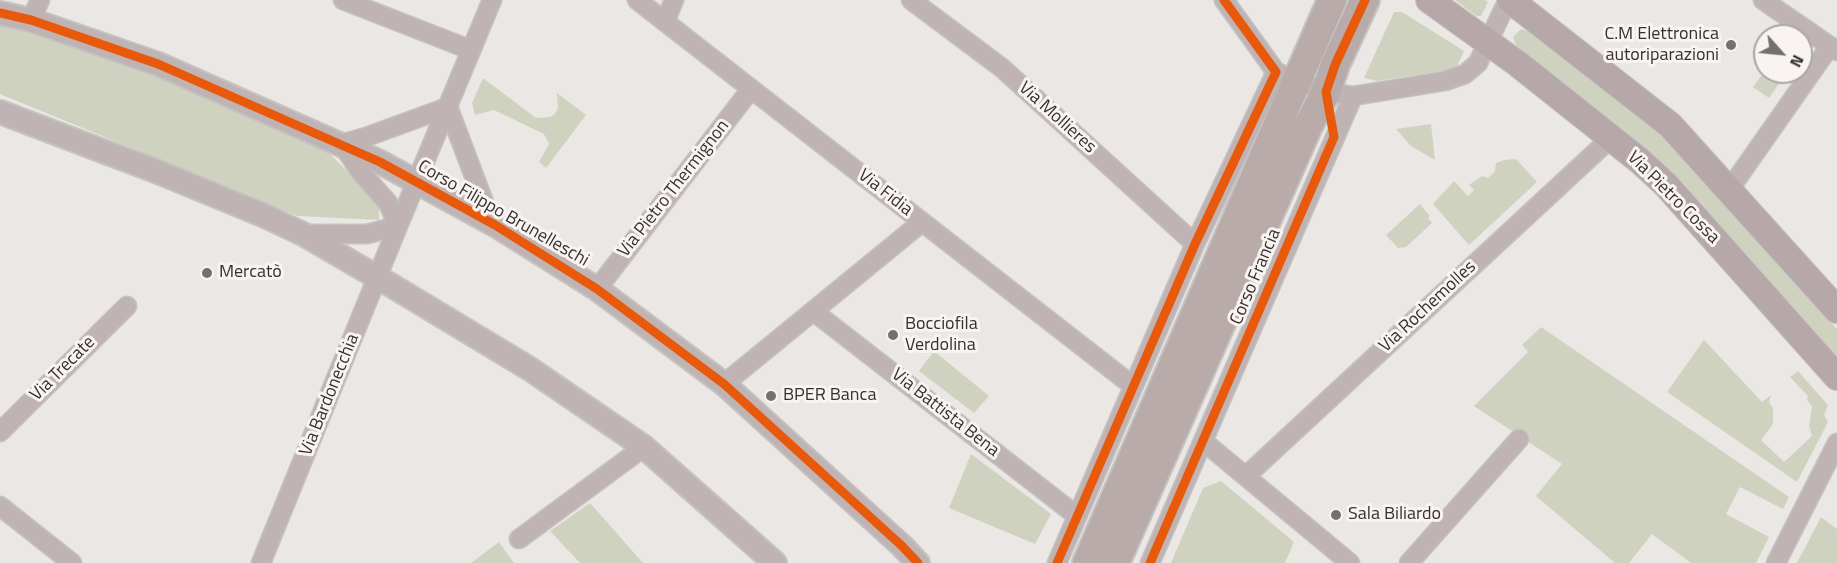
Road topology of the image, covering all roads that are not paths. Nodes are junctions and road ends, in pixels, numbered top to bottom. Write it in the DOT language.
graph roads {
  1 [pos="343,0"];
  2 [pos="492,0"];
  3 [pos="637,0"];
  4 [pos="675,0"];
  5 [pos="911,0"];
  6 [pos="1224,0"];
  7 [pos="1332,0"];
  8 [pos="1365,0"];
  9 [pos="1429,0"];
  10 [pos="1509,0"];
  11 [pos="1763,0"];
  12 [pos="36,10"];
  13 [pos="0,13"];
  14 [pos="665,22"];
  15 [pos="1489,42"];
  16 [pos="1833,48"];
  17 [pos="471,50"];
  18 [pos="1286,76"];
  19 [pos="751,89"];
  20 [pos="1340,94"];
  21 [pos="448,107"];
  22 [pos="0,112"];
  23 [pos="1334,137"];
  24 [pos="1611,138"];
  25 [pos="342,144"];
  26 [pos="417,182"];
  27 [pos="1729,190"];
  28 [pos="922,222"];
  29 [pos="495,225"];
  30 [pos="398,226"];
  31 [pos="303,234"];
  32 [pos="1196,244"];
  33 [pos="377,278"];
  34 [pos="597,288"];
  35 [pos="127,306"];
  36 [pos="1837,310"];
  37 [pos="813,311"];
  38 [pos="1837,377"];
  39 [pos="724,384"];
  40 [pos="1133,386"];
  41 [pos="0,432"];
  42 [pos="1519,439"];
  43 [pos="1203,441"];
  44 [pos="1837,443"];
  45 [pos="644,447"];
  46 [pos="1246,476"];
  47 [pos="0,506"];
  48 [pos="1077,516"];
  49 [pos="519,539"];
  50 [pos="72,563"];
  51 [pos="261,563"];
  52 [pos="775,563"];
  53 [pos="918,563"];
  54 [pos="1057,563"];
  55 [pos="1087,563"];
  56 [pos="1115,563"];
  57 [pos="1150,563"];
  58 [pos="1350,563"];
  59 [pos="1409,563"];
  60 [pos="1776,563"];
  1 -- 17 [label="street"];
  2 -- 17 [label="street, Via Bardonecchia"];
  3 -- 14 [label="street, Via Fidia"];
  4 -- 14 [label="street"];
  5 -- 32 [label="street, Via Mollieres"];
  6 -- 18 [label="street"];
  7 -- 18 [label="main road"];
  8 -- 20 [label="main road, Corso Francia"];
  9 -- 15 [label="main road, Via Pietro Cossa"];
  10 -- 15 [label="street"];
  10 -- 27 [label="main road"];
  11 -- 16 [label="street"];
  12 -- 13 [label="street, Corso Filippo Brunelleschi"];
  12 -- 25 [label="street, Corso Filippo Brunelleschi"];
  14 -- 19 [label="street, Via Fidia"];
  15 -- 20 [label="street"];
  15 -- 24 [label="main road, Via Pietro Cossa"];
  16 -- 27 [label="street"];
  17 -- 21 [label="street, Via Bardonecchia"];
  18 -- 20 [label="street"];
  18 -- 32 [label="street"];
  18 -- 55 [label="main road"];
  19 -- 28 [label="street, Via Fidia"];
  19 -- 34 [label="street, Via Pietro Thermignon"];
  20 -- 23 [label="street, Corso Francia"];
  20 -- 23 [label="street, Corso Francia"];
  20 -- 56 [label="main road, Corso Francia"];
  21 -- 25 [label="street"];
  21 -- 26 [label="street, Via Bardonecchia"];
  21 -- 29 [label="street, Corso Filippo Brunelleschi"];
  22 -- 31 [label="street"];
  23 -- 43 [label="street, Corso Francia"];
  24 -- 38 [label="main road, Via Pietro Cossa"];
  24 -- 46 [label="street, Via Rochemolles"];
  25 -- 26 [label="street, Corso Filippo Brunelleschi"];
  25 -- 30 [label="street"];
  26 -- 29 [label="street, Corso Filippo Brunelleschi"];
  26 -- 30 [label="street, Via Bardonecchia"];
  27 -- 36 [label="main road"];
  28 -- 37 [label="street"];
  28 -- 40 [label="street, Via Fidia"];
  29 -- 34 [label="street, Corso Filippo Brunelleschi"];
  30 -- 31 [label="street"];
  30 -- 33 [label="street, Via Bardonecchia"];
  31 -- 33 [label="street"];
  32 -- 40 [label="street"];
  33 -- 45 [label="street"];
  33 -- 51 [label="street, Via Bardonecchia"];
  34 -- 39 [label="street, Corso Filippo Brunelleschi"];
  35 -- 41 [label="street, Via Trecate"];
  37 -- 39 [label="street"];
  37 -- 48 [label="street, Via Battista Bena"];
  39 -- 53 [label="street, Corso Filippo Brunelleschi"];
  40 -- 48 [label="street"];
  42 -- 59 [label="street"];
  43 -- 46 [label="street"];
  43 -- 57 [label="street, Corso Francia"];
  44 -- 60 [label="street"];
  45 -- 49 [label="street"];
  45 -- 52 [label="street"];
  46 -- 58 [label="street"];
  47 -- 50 [label="street"];
  48 -- 54 [label="street"];
}
